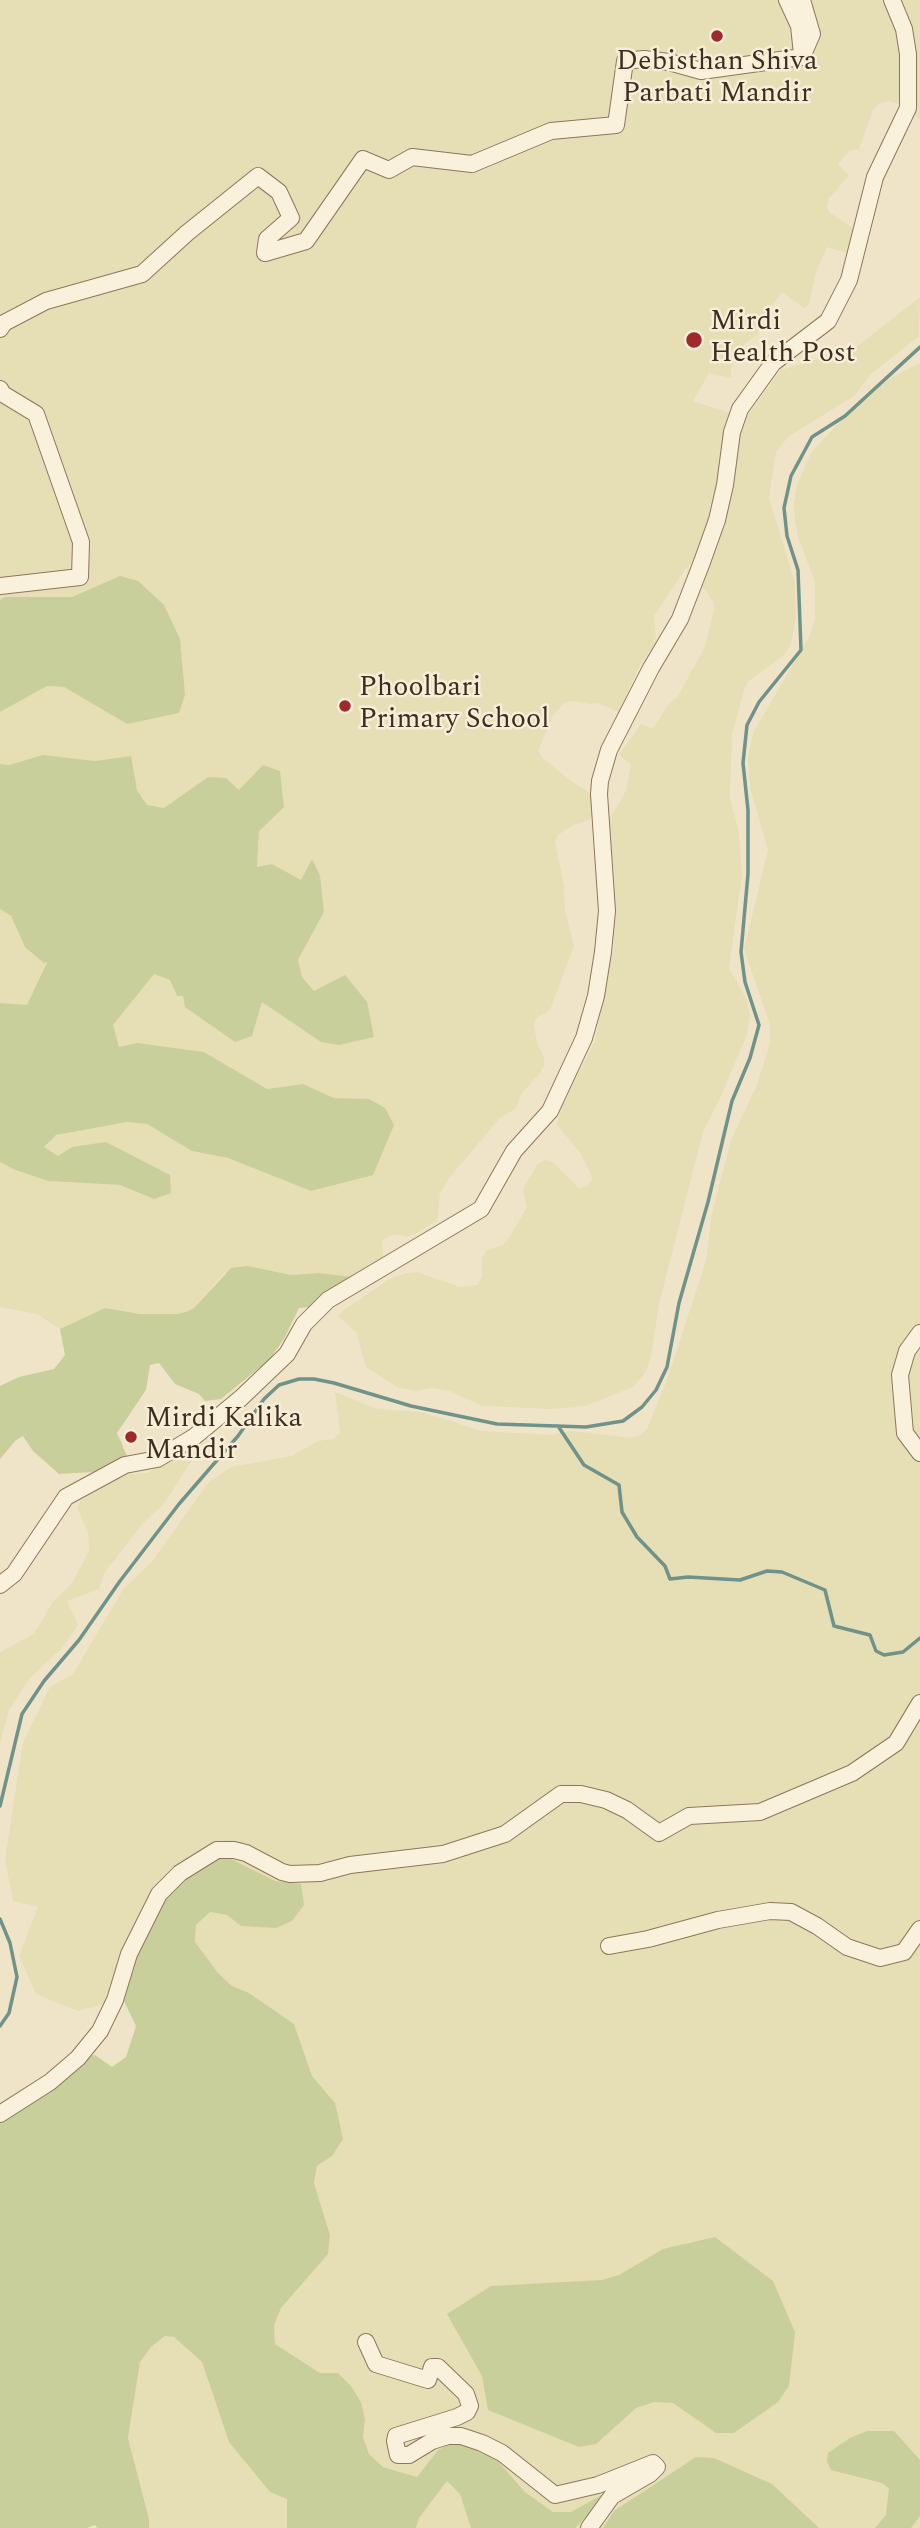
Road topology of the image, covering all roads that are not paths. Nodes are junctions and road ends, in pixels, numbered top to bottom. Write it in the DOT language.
graph roads {
  1 [pos="787,0"];
  2 [pos="802,0"];
  3 [pos="892,0"];
  4 [pos="802,57"];
  5 [pos="0,329"];
  6 [pos="0,389"];
  7 [pos="0,586"];
  8 [pos="920,1333"];
  9 [pos="920,1453"];
  10 [pos="0,1585"];
  11 [pos="920,1703"];
  12 [pos="920,1929"];
  13 [pos="609,1947"];
  14 [pos="0,2114"];
  15 [pos="366,2342"];
  16 [pos="590,2528"];
  1 -- 4 [label="street"];
  2 -- 4 [label="street"];
  3 -- 10 [label="street"];
  4 -- 5 [label="street"];
  6 -- 7 [label="street"];
  8 -- 9 [label="street"];
  11 -- 14 [label="street"];
  12 -- 13 [label="street"];
  15 -- 16 [label="street"];
}
